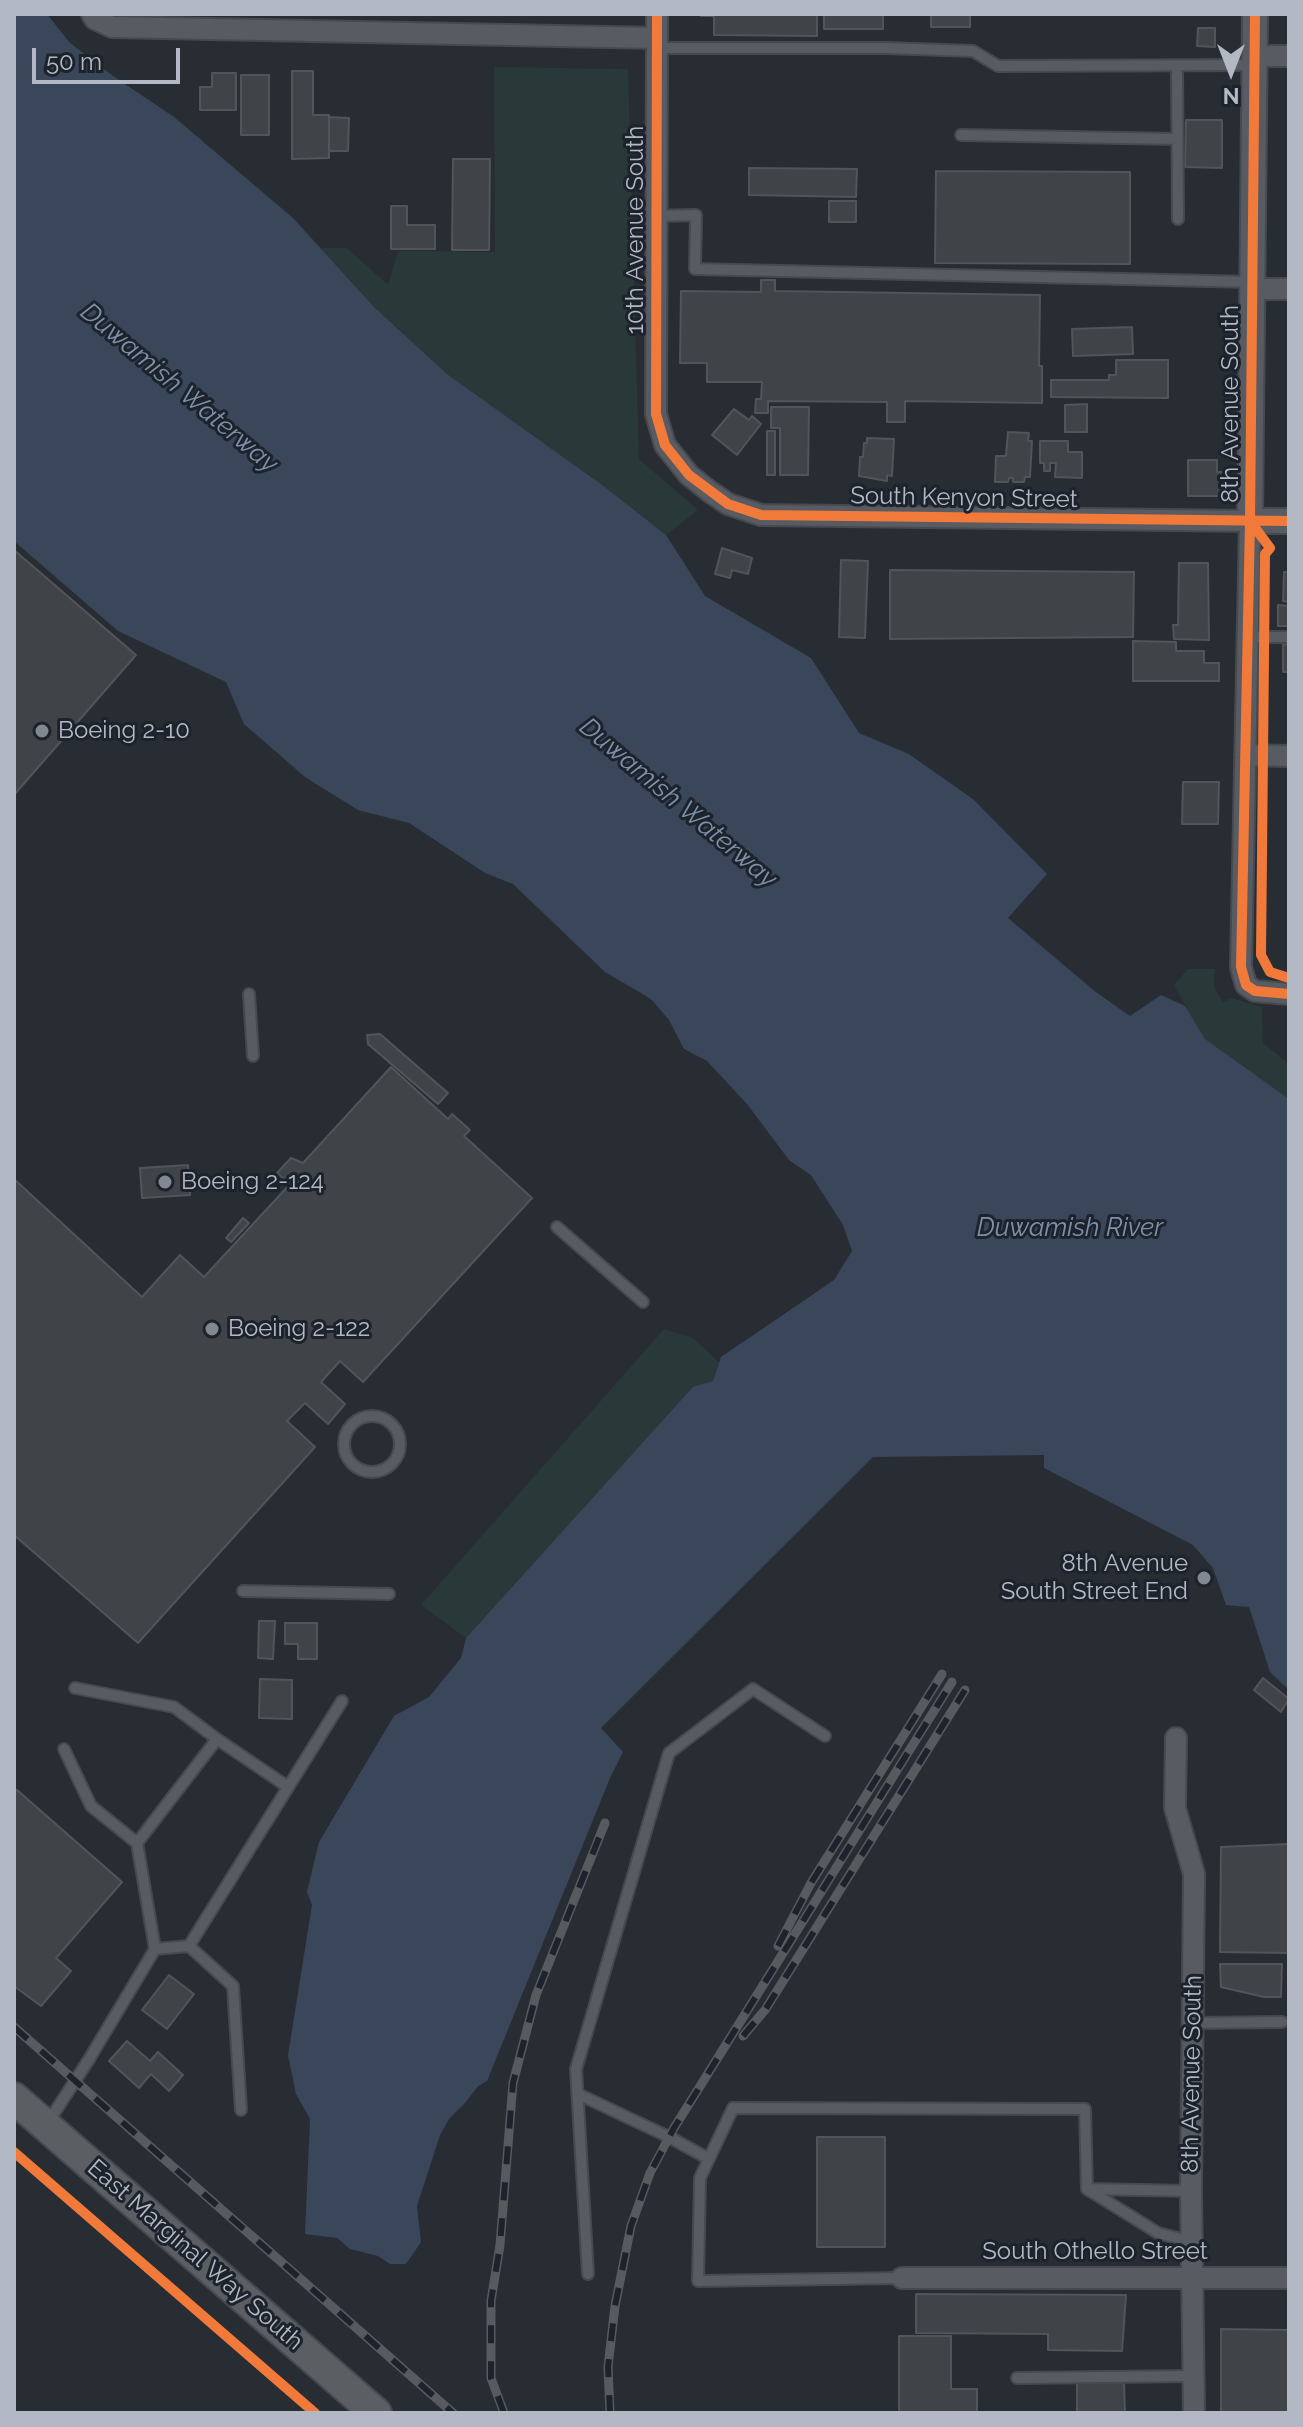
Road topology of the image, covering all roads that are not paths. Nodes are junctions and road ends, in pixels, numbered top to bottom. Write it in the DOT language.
graph roads {
  1 [pos="657,14"];
  2 [pos="1255,14"];
  3 [pos="94,17"];
  4 [pos="657,43"];
  5 [pos="1289,56"];
  6 [pos="1255,60"];
  7 [pos="1177,66"];
  8 [pos="961,135"];
  9 [pos="1177,139"];
  10 [pos="655,216"];
  11 [pos="1178,219"];
  12 [pos="1252,285"];
  13 [pos="1289,289"];
  14 [pos="665,445"];
  15 [pos="1250,521"];
  16 [pos="1289,521"];
  17 [pos="1247,637"];
  18 [pos="1289,637"];
  19 [pos="1245,755"];
  20 [pos="1289,756"];
  21 [pos="249,994"];
  22 [pos="1289,994"];
  23 [pos="253,1056"];
  24 [pos="557,1227"];
  25 [pos="643,1302"];
  26 [pos="352,1425"];
  27 [pos="243,1591"];
  28 [pos="389,1594"];
  29 [pos="75,1688"];
  30 [pos="342,1701"];
  31 [pos="825,1736"];
  32 [pos="1176,1738"];
  33 [pos="217,1739"];
  34 [pos="64,1749"];
  35 [pos="288,1787"];
  36 [pos="137,1843"];
  37 [pos="189,1946"];
  38 [pos="155,1949"];
  39 [pos="1282,2022"];
  40 [pos="1193,2023"];
  41 [pos="578,2094"];
  42 [pos="14,2098"];
  43 [pos="241,2110"];
  44 [pos="46,2125"];
  45 [pos="709,2159"];
  46 [pos="1087,2189"];
  47 [pos="1191,2191"];
  48 [pos="1192,2242"];
  49 [pos="588,2274"];
  50 [pos="1192,2277"];
  51 [pos="902,2278"];
  52 [pos="1289,2278"];
  53 [pos="1193,2376"];
  54 [pos="1017,2378"];
  55 [pos="376,2413"];
  56 [pos="1194,2413"];
  1 -- 4 [label="street, 10th Avenue South"];
  2 -- 6 [label="street, 8th Avenue South"];
  3 -- 4 [label="street"];
  4 -- 7 [label="lane"];
  4 -- 10 [label="street, 10th Avenue South"];
  5 -- 6 [label="street"];
  6 -- 7 [label="lane"];
  6 -- 12 [label="street, 8th Avenue South"];
  7 -- 9 [label="lane"];
  8 -- 9 [label="lane"];
  9 -- 11 [label="lane"];
  10 -- 12 [label="lane"];
  10 -- 14 [label="street, 10th Avenue South"];
  12 -- 13 [label="street"];
  12 -- 15 [label="street, 8th Avenue South"];
  14 -- 15 [label="street, South Kenyon Street"];
  15 -- 16 [label="street, South Kenyon Street"];
  15 -- 17 [label="street, 8th Avenue South"];
  17 -- 18 [label="lane"];
  17 -- 19 [label="street, 8th Avenue South"];
  19 -- 20 [label="street"];
  19 -- 22 [label="street, 8th Avenue South"];
  21 -- 23 [label="lane"];
  24 -- 25 [label="lane"];
  26 -- 26 [label="lane"];
  27 -- 28 [label="lane"];
  29 -- 33 [label="lane"];
  30 -- 35 [label="lane"];
  31 -- 41 [label="lane"];
  32 -- 40 [label="street, 8th Avenue South"];
  33 -- 35 [label="lane"];
  33 -- 36 [label="lane"];
  34 -- 36 [label="lane"];
  35 -- 37 [label="lane"];
  36 -- 38 [label="lane"];
  37 -- 38 [label="lane"];
  37 -- 43 [label="lane"];
  38 -- 44 [label="lane"];
  39 -- 40 [label="lane"];
  40 -- 47 [label="street, 8th Avenue South"];
  41 -- 45 [label="lane"];
  41 -- 49 [label="lane"];
  42 -- 44 [label="main road, East Marginal Way South"];
  44 -- 55 [label="main road, East Marginal Way South"];
  45 -- 46 [label="lane"];
  45 -- 51 [label="lane"];
  46 -- 47 [label="lane"];
  46 -- 48 [label="lane"];
  47 -- 48 [label="street, 8th Avenue South"];
  48 -- 50 [label="street, 8th Avenue South"];
  50 -- 51 [label="street, South Othello Street"];
  50 -- 52 [label="street, South Othello Street"];
  50 -- 53 [label="street, 8th Avenue South"];
  53 -- 54 [label="lane"];
  53 -- 56 [label="street, 8th Avenue South"];
}
